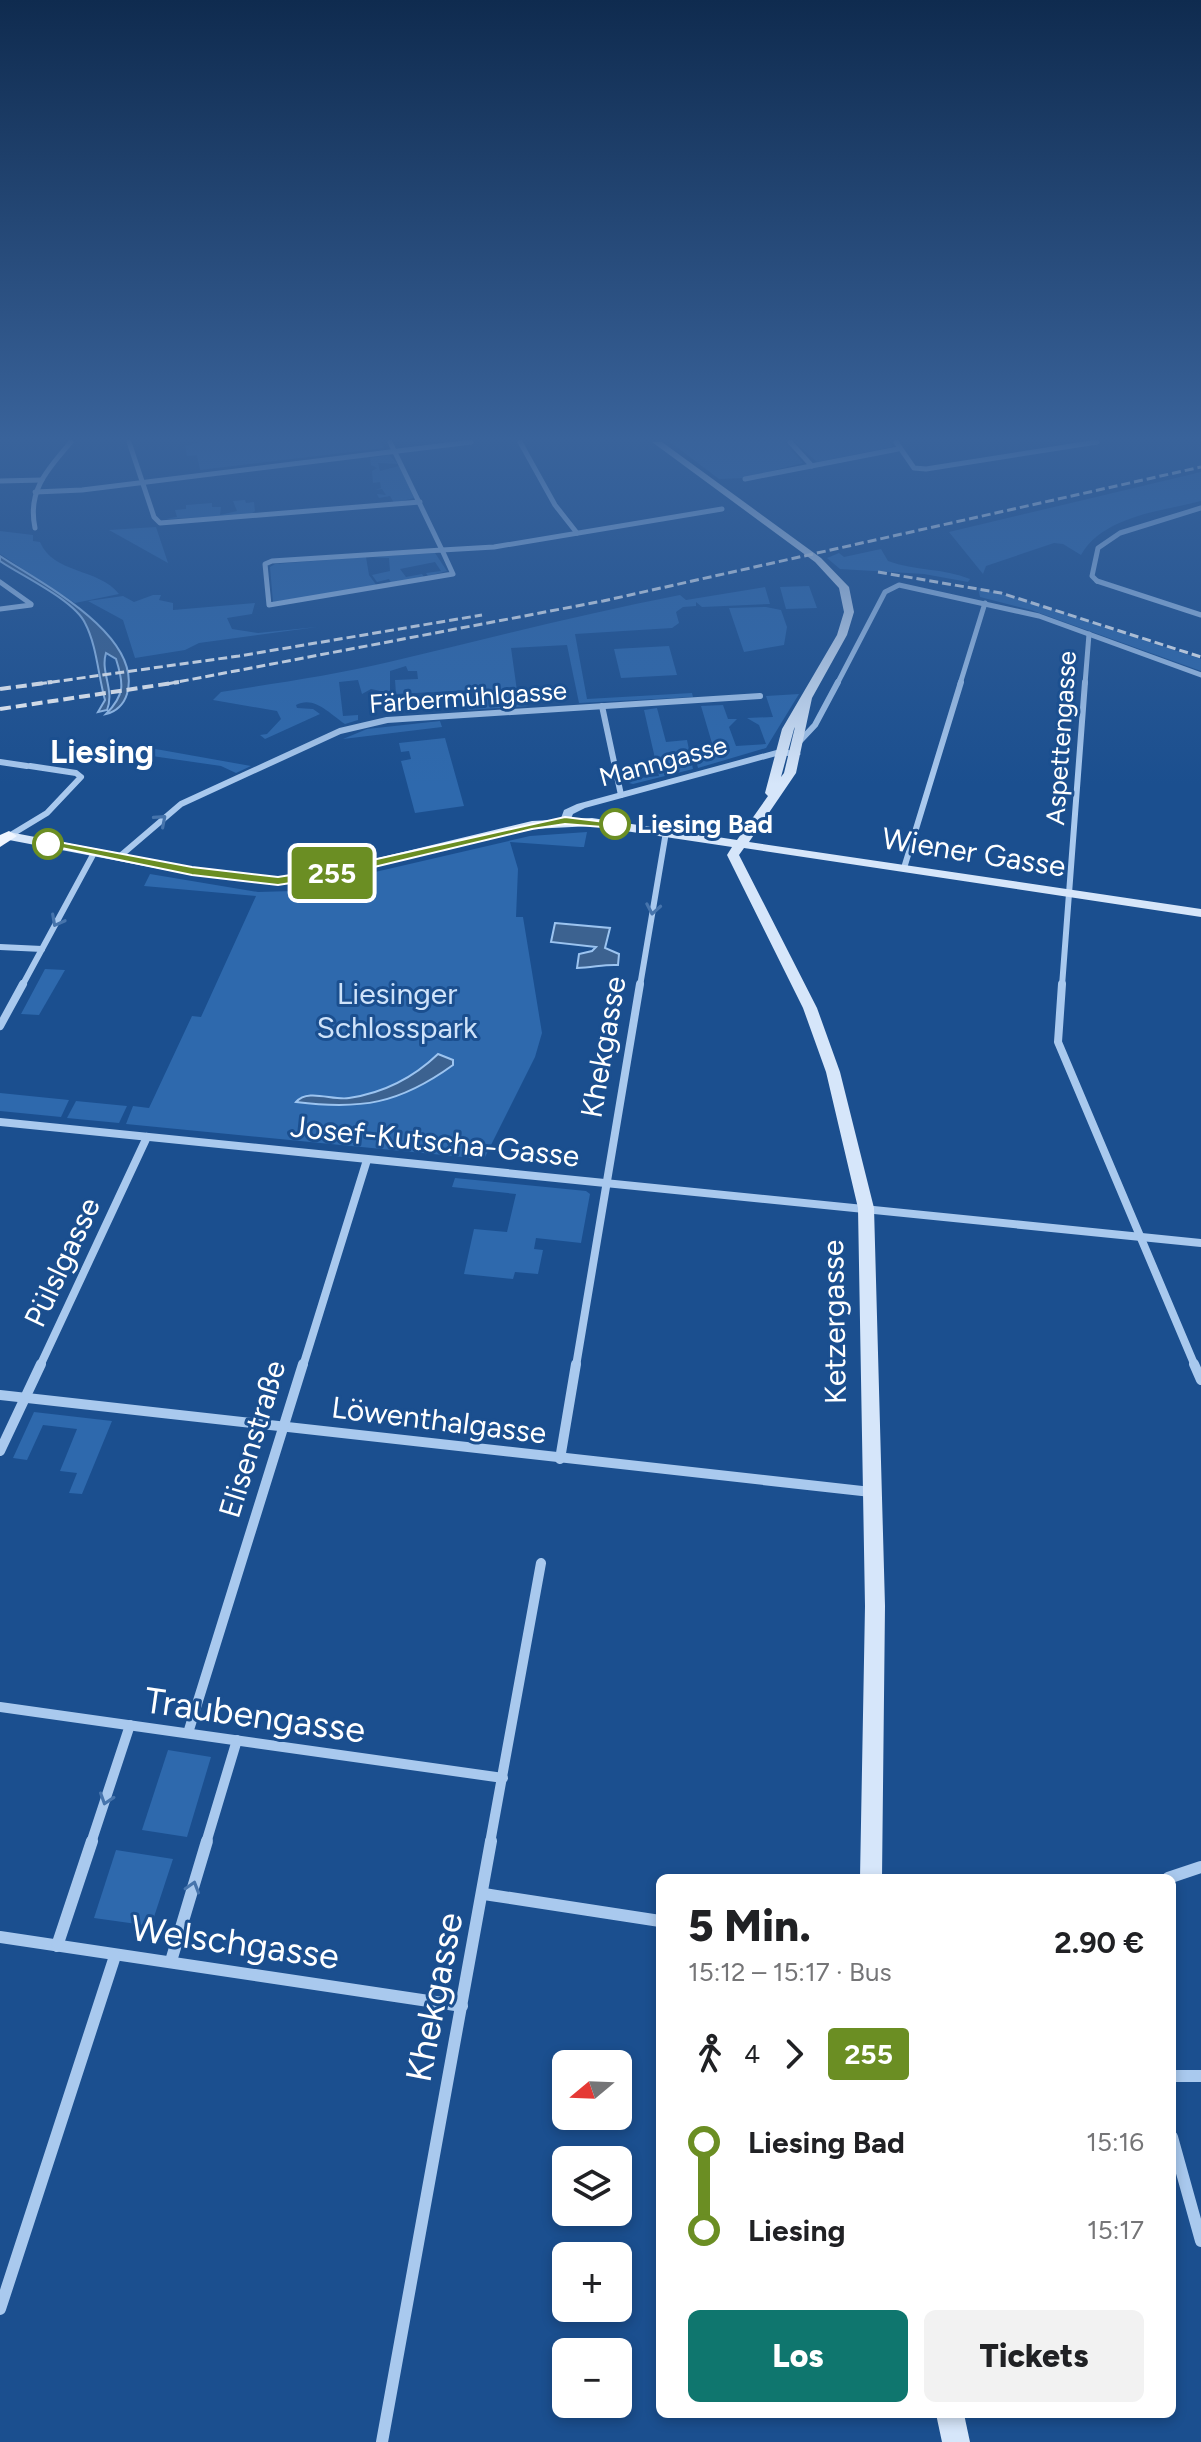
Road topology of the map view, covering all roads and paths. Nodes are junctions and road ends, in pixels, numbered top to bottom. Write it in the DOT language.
graph roads {
  1 [pos="359,556"];
  2 [pos="444,556"];
  3 [pos="812,556"];
  4 [pos="1096,556"];
  5 [pos="0,582"];
  6 [pos="985,603"];
  7 [pos="0,609"];
  8 [pos="1201,615"];
  9 [pos="1089,634"];
  10 [pos="1201,675"];
  11 [pos="760,696"];
  12 [pos="807,699"];
  13 [pos="602,706"];
  14 [pos="798,748"];
  15 [pos="780,752"];
  16 [pos="0,762"];
  17 [pos="621,795"];
  18 [pos="769,802"];
  19 [pos="568,815"];
  20 [pos="666,832"];
  21 [pos="3,837"];
  22 [pos="739,844"];
  23 [pos="94,853"];
  24 [pos="119,857"];
  25 [pos="904,868"];
  26 [pos="1069,893"];
  27 [pos="1201,913"];
  28 [pos="0,947"];
  29 [pos="42,949"];
  30 [pos="0,1026"];
  31 [pos="0,1122"];
  32 [pos="147,1137"];
  33 [pos="367,1160"];
  34 [pos="607,1181"];
  35 [pos="866,1208"];
  36 [pos="1139,1236"];
  37 [pos="1201,1243"];
  38 [pos="1201,1380"];
  39 [pos="0,1395"];
  40 [pos="25,1398"];
  41 [pos="283,1425"];
  42 [pos="0,1451"];
  43 [pos="560,1459"];
  44 [pos="872,1492"];
  45 [pos="541,1563"];
  46 [pos="0,1707"];
  47 [pos="130,1725"];
  48 [pos="188,1733"];
  49 [pos="237,1740"];
  50 [pos="503,1778"];
  51 [pos="1201,1867"];
  52 [pos="871,1874"];
  53 [pos="1176,1875"];
  54 [pos="484,1894"];
  55 [pos="656,1920"];
  56 [pos="0,1937"];
  57 [pos="57,1946"];
  58 [pos="115,1956"];
  59 [pos="171,1961"];
  60 [pos="462,2006"];
  61 [pos="1176,2076"];
  62 [pos="1201,2076"];
  63 [pos="1176,2151"];
  64 [pos="1201,2241"];
  65 [pos="0,2309"];
  66 [pos="951,2418"];
  67 [pos="382,2442"];
  68 [pos="956,2442"];
  1 -- 2 [label="street"];
  3 -- 12 [label="main road"];
  4 -- 8 [label="street"];
  5 -- 7 [label="street"];
  6 -- 9 [label="street"];
  6 -- 14 [label="street"];
  6 -- 25 [label="street"];
  9 -- 10 [label="street"];
  9 -- 26 [label="street, Aspettengasse"];
  11 -- 13 [label="street, Färbermühlgasse"];
  12 -- 14 [label="main road"];
  12 -- 15 [label="main road"];
  13 -- 17 [label="street"];
  24 -- 13 [label="street, Färbermühlgasse, one-way"];
  14 -- 15 [label="street"];
  14 -- 18 [label="main road"];
  15 -- 17 [label="street, Manngasse"];
  15 -- 18 [label="main road"];
  16 -- 21 [label="street"];
  17 -- 19 [label="street, Manngasse"];
  18 -- 22 [label="main road"];
  19 -- 20 [label="main road, Wiener Gasse"];
  19 -- 24 [label="main road, Wiener Gasse"];
  20 -- 22 [label="main road, Wiener Gasse"];
  20 -- 34 [label="street, Khekgasse, one-way"];
  21 -- 23 [label="main road, Wiener Gasse"];
  22 -- 25 [label="main road, Wiener Gasse"];
  22 -- 35 [label="main road, Ketzergasse"];
  23 -- 24 [label="main road, Wiener Gasse"];
  23 -- 29 [label="street, one-way"];
  25 -- 26 [label="main road, Wiener Gasse"];
  26 -- 27 [label="main road, Wiener Gasse"];
  26 -- 36 [label="street, Aspettengasse"];
  28 -- 29 [label="street"];
  29 -- 30 [label="street"];
  31 -- 32 [label="street, Josef-Kutscha-Gasse"];
  32 -- 33 [label="street, Josef-Kutscha-Gasse"];
  32 -- 40 [label="street, Pülslgasse"];
  33 -- 34 [label="street, Josef-Kutscha-Gasse"];
  33 -- 41 [label="street, Elisenstraße"];
  34 -- 35 [label="street, Josef-Kutscha-Gasse"];
  34 -- 43 [label="street, Khekgasse"];
  35 -- 36 [label="street, Josef-Kutscha-Gasse"];
  35 -- 44 [label="main road, Ketzergasse"];
  36 -- 37 [label="street, Josef-Kutscha-Gasse"];
  36 -- 38 [label="street, Aspettengasse"];
  39 -- 40 [label="street, Löwenthalgasse"];
  40 -- 41 [label="street, Löwenthalgasse"];
  40 -- 42 [label="street, Pülslgasse"];
  41 -- 43 [label="street, Löwenthalgasse"];
  41 -- 48 [label="street, Elisenstraße"];
  43 -- 44 [label="street, Löwenthalgasse"];
  44 -- 52 [label="main road, Ketzergasse"];
  45 -- 50 [label="street, Khekgasse"];
  46 -- 47 [label="street, Traubengasse"];
  47 -- 48 [label="street, Traubengasse"];
  47 -- 57 [label="street, one-way"];
  48 -- 49 [label="street, Traubengasse"];
  49 -- 50 [label="street, Traubengasse"];
  59 -- 49 [label="street, one-way"];
  50 -- 54 [label="street, Khekgasse"];
  51 -- 53 [label="street"];
  54 -- 55 [label="street"];
  54 -- 60 [label="street, Khekgasse"];
  56 -- 57 [label="street, Welschgasse"];
  57 -- 58 [label="street, Welschgasse"];
  58 -- 59 [label="street, Welschgasse"];
  58 -- 65 [label="street"];
  59 -- 60 [label="street, Welschgasse"];
  60 -- 67 [label="street, Khekgasse"];
  61 -- 62 [label="street"];
  63 -- 64 [label="street"];
  66 -- 68 [label="main road"];
}
